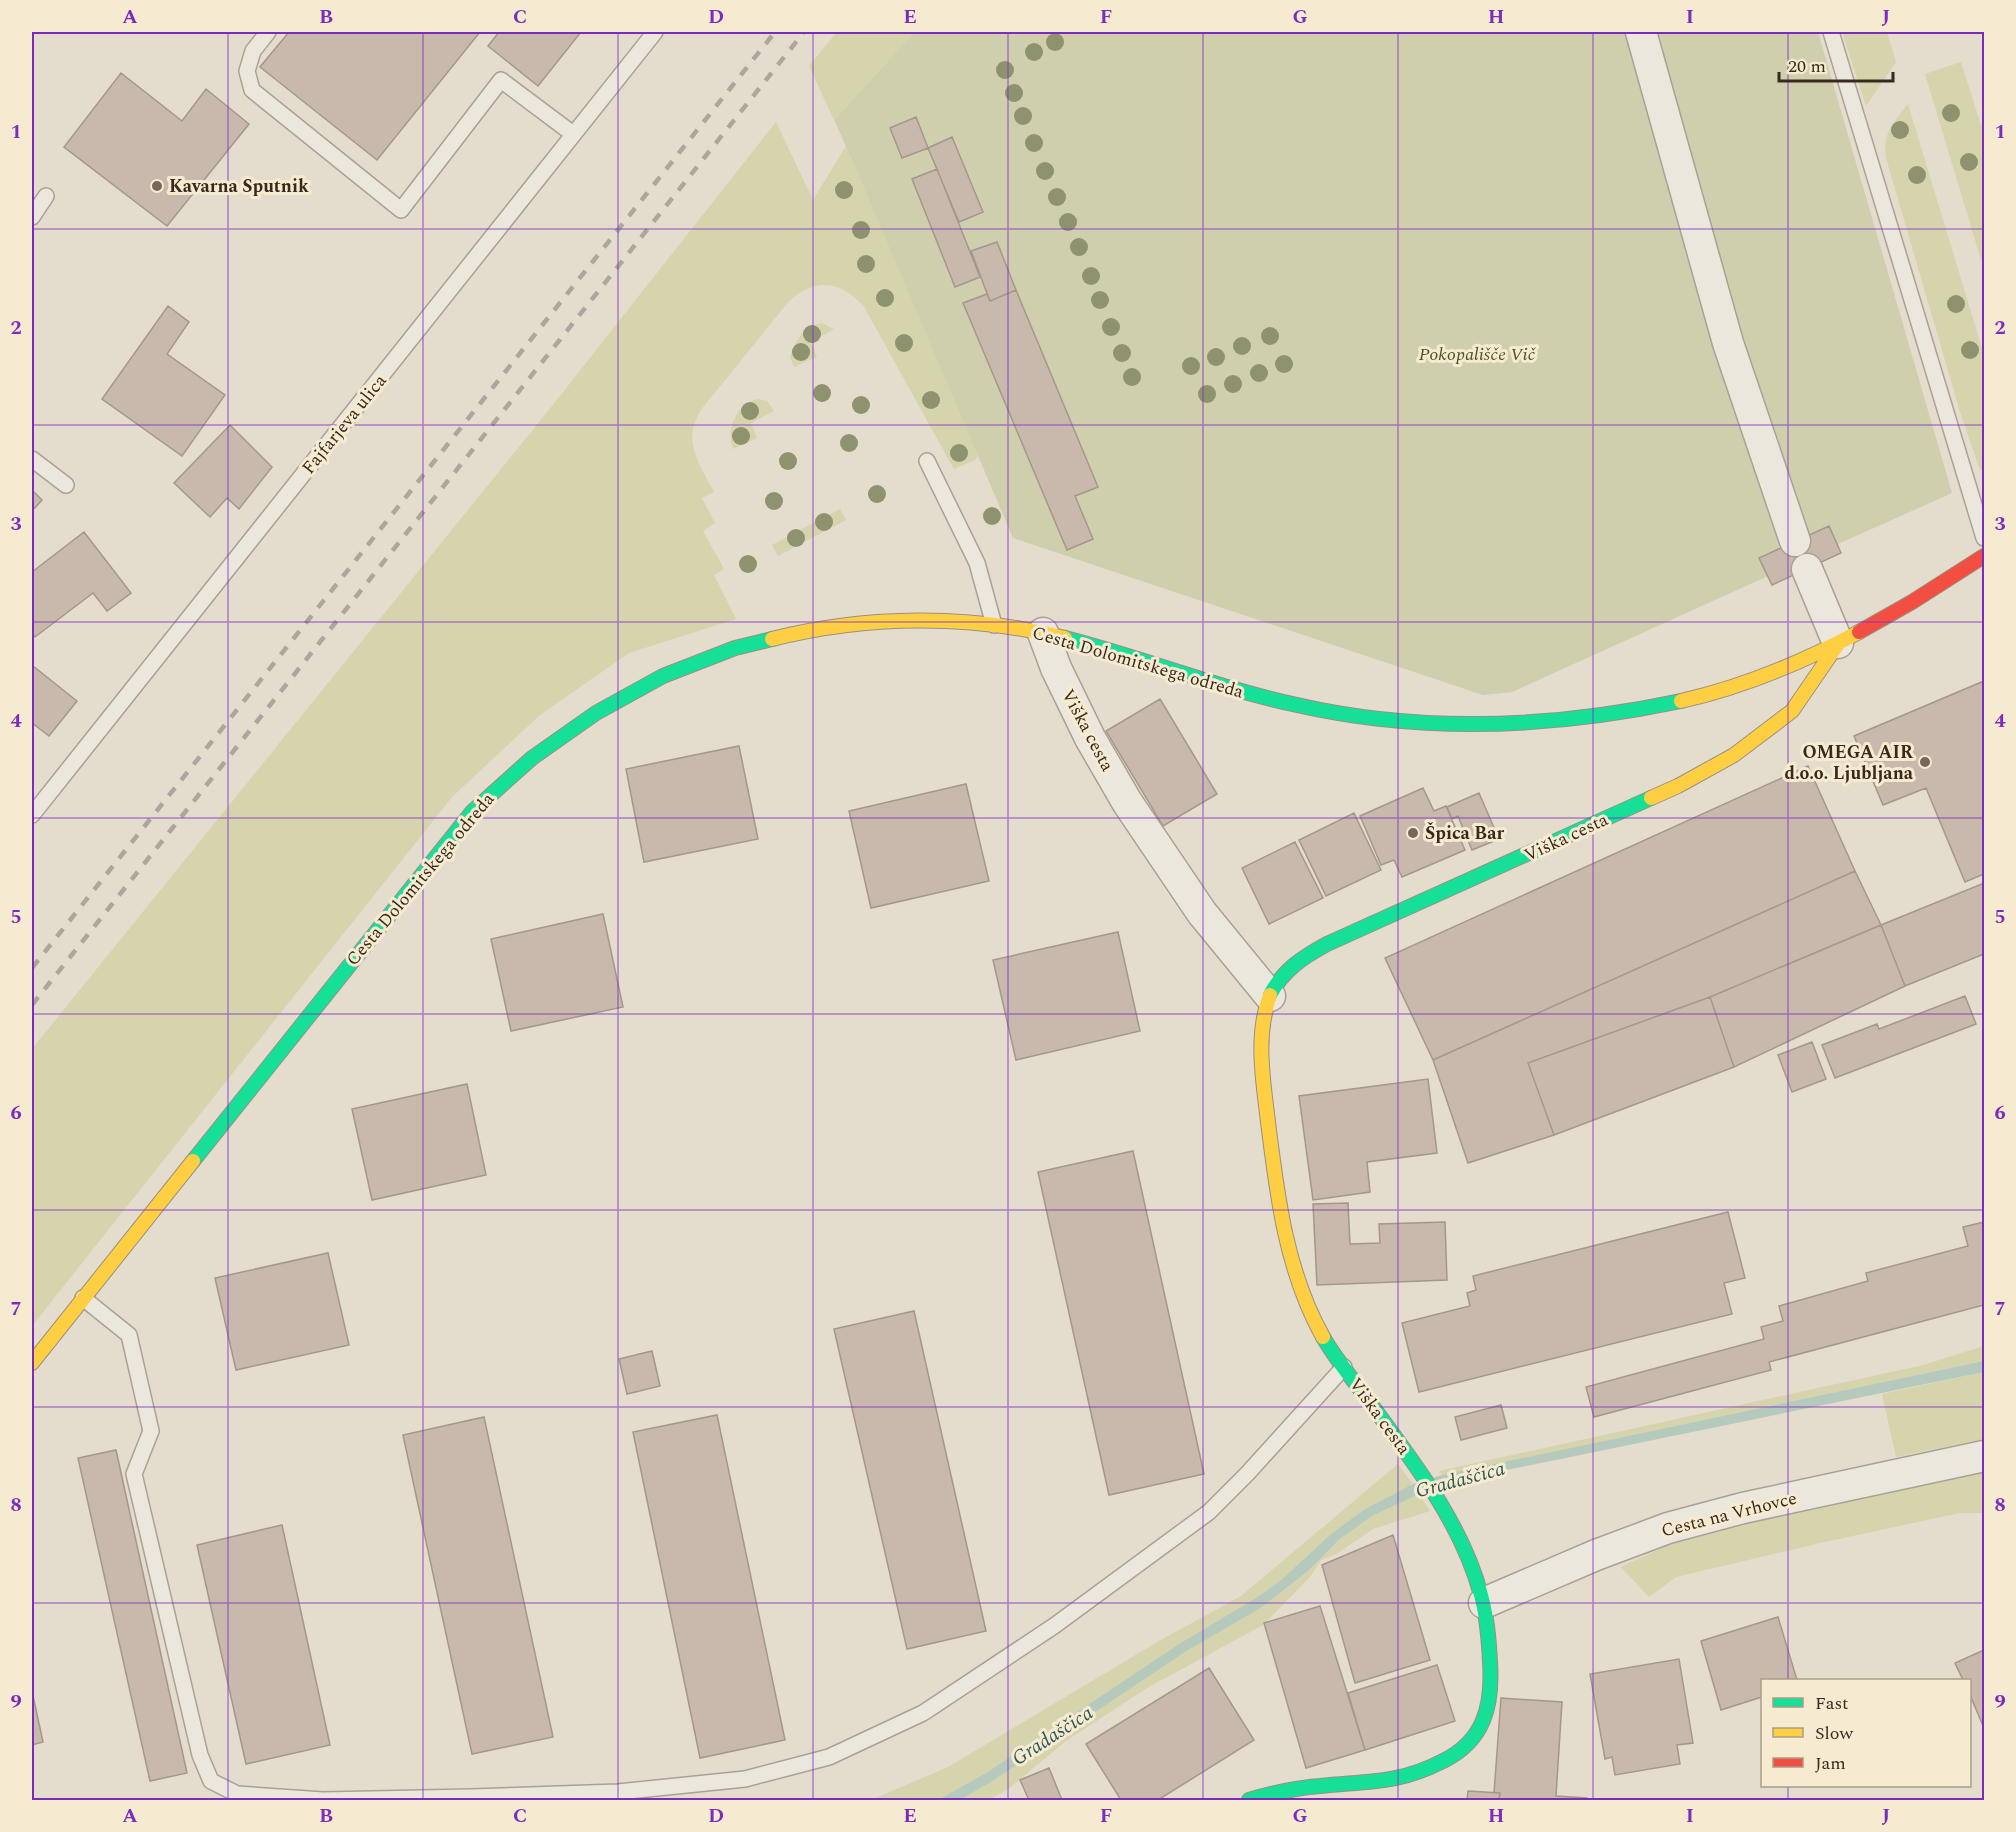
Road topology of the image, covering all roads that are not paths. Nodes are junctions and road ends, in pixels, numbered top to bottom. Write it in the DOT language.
graph roads {
  1 [pos="268,32"];
  2 [pos="655,32"];
  3 [pos="1641,32"];
  4 [pos="1831,32"];
  5 [pos="573,135"];
  6 [pos="46,196"];
  7 [pos="32,217"];
  8 [pos="32,459"];
  9 [pos="927,462"];
  10 [pos="66,485"];
  11 [pos="1984,538"];
  12 [pos="1795,541"];
  13 [pos="1984,556"];
  14 [pos="1806,569"];
  15 [pos="994,625"];
  16 [pos="1043,633"];
  17 [pos="1838,643"];
  18 [pos="32,815"];
  19 [pos="1270,996"];
  20 [pos="83,1298"];
  21 [pos="32,1363"];
  22 [pos="1344,1366"];
  23 [pos="1984,1456"];
  24 [pos="1484,1604"];
  25 [pos="1249,1800"];
  1 -- 5 [label="lane"];
  2 -- 5 [label="lane, Fajfarjeva ulica"];
  3 -- 12 [label="street"];
  4 -- 11 [label="lane"];
  5 -- 18 [label="lane, Fajfarjeva ulica"];
  6 -- 7 [label="lane"];
  8 -- 10 [label="lane"];
  9 -- 15 [label="lane"];
  13 -- 17 [label="street, Cesta Dolomitskega odreda"];
  14 -- 17 [label="street"];
  15 -- 16 [label="street, Cesta Dolomitskega odreda"];
  15 -- 20 [label="street, Cesta Dolomitskega odreda"];
  16 -- 17 [label="street, Cesta Dolomitskega odreda"];
  16 -- 19 [label="street, Viška cesta"];
  17 -- 19 [label="street, Viška cesta"];
  19 -- 22 [label="street, Viška cesta"];
  20 -- 21 [label="street, Cesta Dolomitskega odreda"];
  20 -- 22 [label="lane"];
  22 -- 24 [label="street, Viška cesta"];
  23 -- 24 [label="street, Cesta na Vrhovce"];
  24 -- 25 [label="street, Viška cesta"];
}
